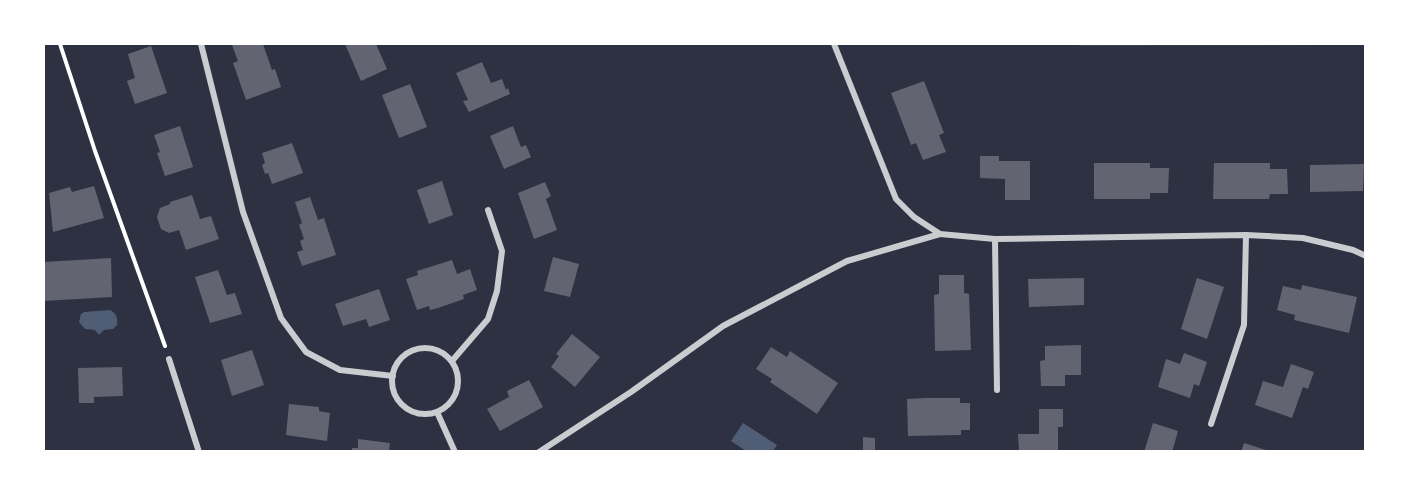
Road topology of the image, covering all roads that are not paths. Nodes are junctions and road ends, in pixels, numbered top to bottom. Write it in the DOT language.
graph roads {
  1 [pos="201,44"];
  2 [pos="834,44"];
  3 [pos="488,210"];
  4 [pos="940,234"];
  5 [pos="1246,235"];
  6 [pos="995,239"];
  7 [pos="1365,256"];
  8 [pos="170,359"];
  9 [pos="452,361"];
  10 [pos="393,376"];
  11 [pos="997,390"];
  12 [pos="437,411"];
  13 [pos="1211,424"];
  14 [pos="199,452"];
  15 [pos="455,452"];
  16 [pos="538,452"];
  1 -- 10 [label="street"];
  2 -- 4 [label="street"];
  3 -- 9 [label="street"];
  4 -- 6 [label="street"];
  4 -- 16 [label="street"];
  5 -- 6 [label="street"];
  5 -- 7 [label="street"];
  5 -- 13 [label="street"];
  6 -- 11 [label="street"];
  8 -- 14 [label="street"];
  9 -- 10 [label="street"];
  9 -- 12 [label="street"];
  10 -- 12 [label="street"];
  12 -- 15 [label="street"];
}
